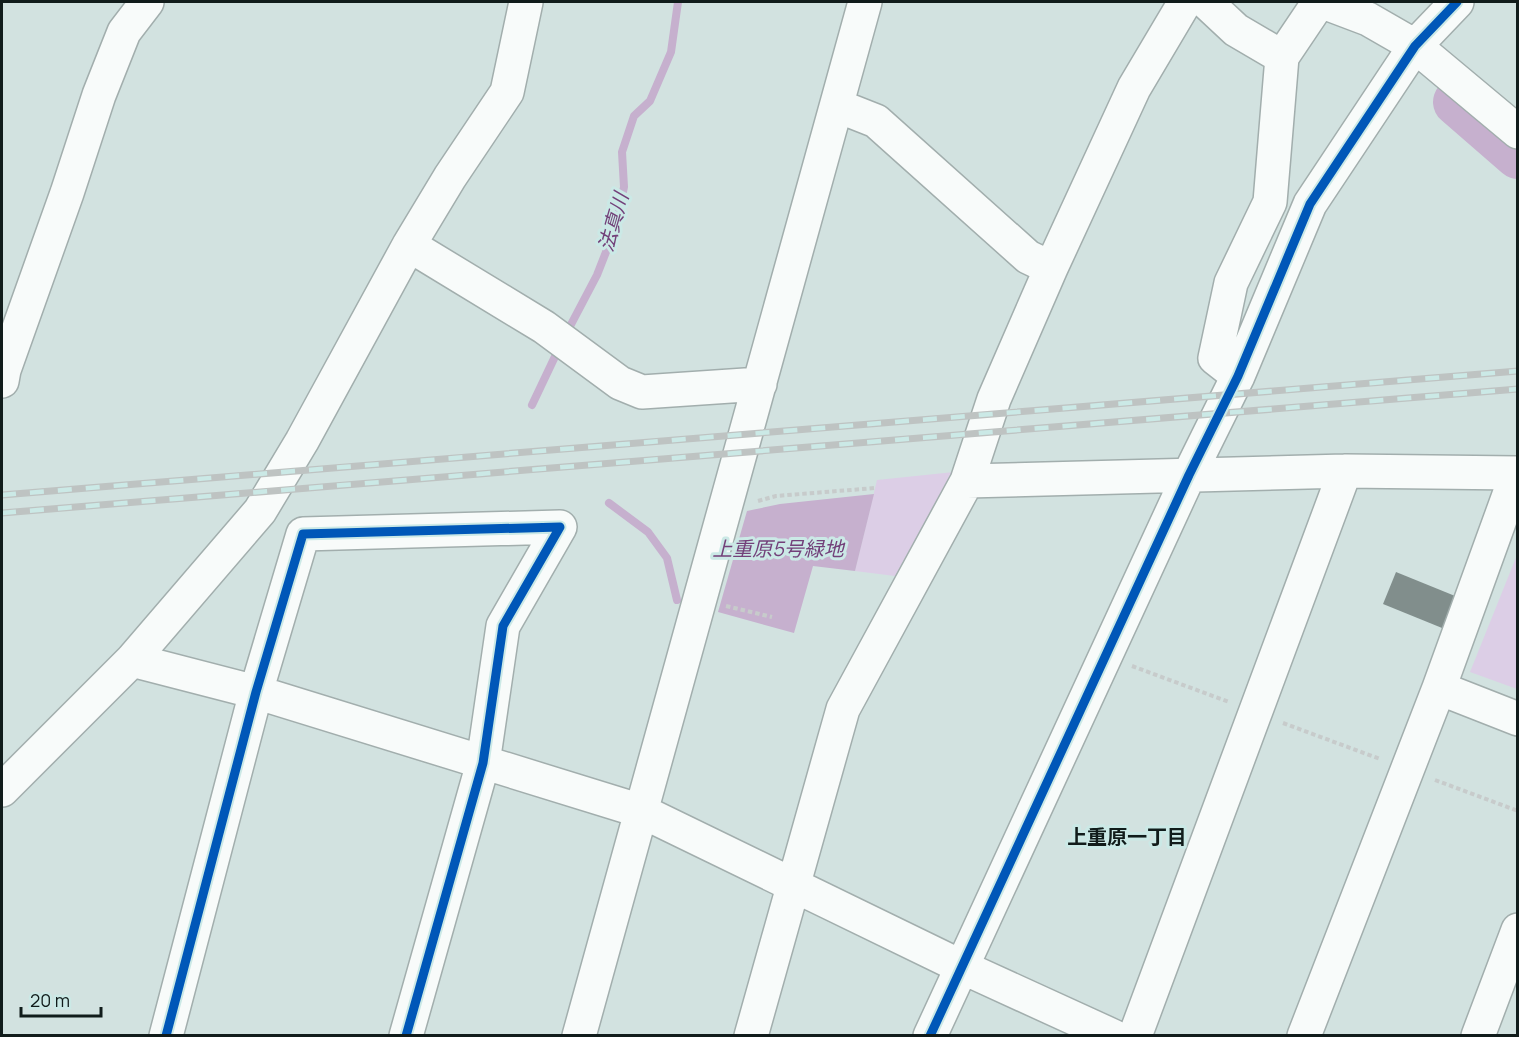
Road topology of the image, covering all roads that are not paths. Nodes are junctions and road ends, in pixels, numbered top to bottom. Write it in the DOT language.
graph roads {
  1 [pos="147,2"];
  2 [pos="526,2"];
  3 [pos="865,2"];
  4 [pos="1185,2"];
  5 [pos="1206,2"];
  6 [pos="1321,2"];
  7 [pos="1457,2"];
  8 [pos="1415,46"];
  9 [pos="1282,57"];
  10 [pos="837,106"];
  11 [pos="1518,132"];
  12 [pos="409,246"];
  13 [pos="1051,268"];
  14 [pos="1238,376"];
  15 [pos="2,381"];
  16 [pos="760,384"];
  17 [pos="1345,471"];
  18 [pos="1189,475"];
  19 [pos="966,481"];
  20 [pos="132,660"];
  21 [pos="1439,688"];
  22 [pos="256,692"];
  23 [pos="1518,719"];
  24 [pos="483,763"];
  25 [pos="2,790"];
  26 [pos="641,811"];
  27 [pos="794,885"];
  28 [pos="1518,930"];
  29 [pos="962,967"];
  30 [pos="166,1035"];
  31 [pos="405,1035"];
  32 [pos="579,1035"];
  33 [pos="751,1035"];
  34 [pos="930,1035"];
  35 [pos="1113,1035"];
  36 [pos="1135,1035"];
  37 [pos="1304,1035"];
  38 [pos="1478,1035"];
  1 -- 15 [label="street"];
  2 -- 12 [label="street"];
  3 -- 10 [label="street"];
  4 -- 13 [label="street"];
  5 -- 9 [label="street"];
  6 -- 8 [label="street"];
  6 -- 9 [label="street"];
  7 -- 8 [label="street"];
  8 -- 11 [label="street"];
  8 -- 14 [label="street"];
  9 -- 14 [label="street"];
  10 -- 13 [label="street"];
  10 -- 16 [label="street"];
  12 -- 16 [label="street"];
  12 -- 20 [label="street"];
  13 -- 19 [label="street"];
  14 -- 18 [label="street"];
  16 -- 26 [label="street"];
  17 -- 18 [label="street"];
  17 -- 21 [label="street"];
  17 -- 36 [label="street"];
  18 -- 19 [label="street"];
  18 -- 29 [label="street"];
  19 -- 27 [label="street"];
  20 -- 22 [label="street"];
  20 -- 25 [label="street"];
  21 -- 23 [label="street"];
  21 -- 37 [label="street"];
  22 -- 24 [label="street"];
  22 -- 24 [label="street"];
  22 -- 30 [label="street"];
  24 -- 26 [label="street"];
  24 -- 31 [label="street"];
  26 -- 27 [label="street"];
  26 -- 32 [label="street"];
  27 -- 29 [label="street"];
  27 -- 33 [label="street"];
  28 -- 38 [label="street"];
  29 -- 34 [label="street"];
  29 -- 35 [label="street"];
}
